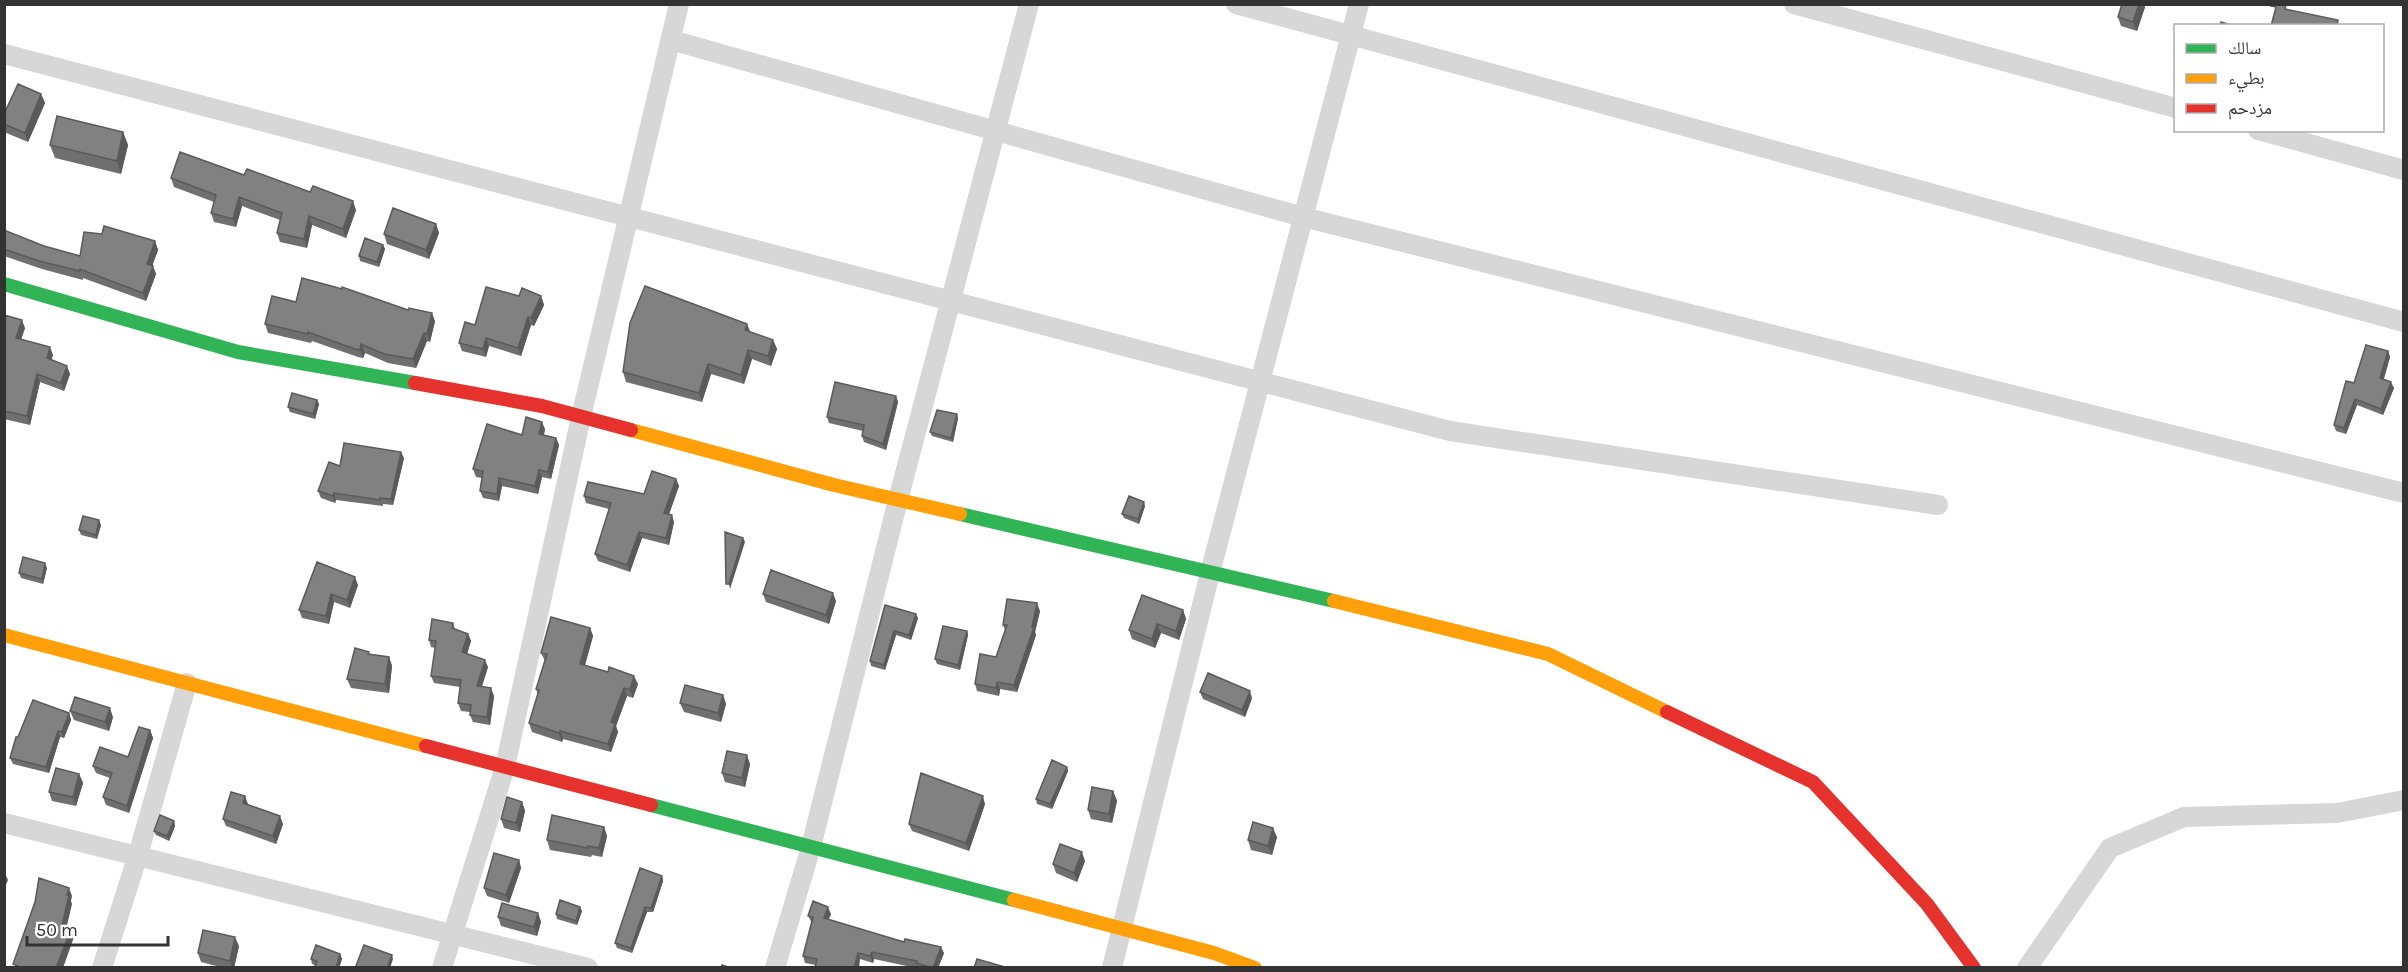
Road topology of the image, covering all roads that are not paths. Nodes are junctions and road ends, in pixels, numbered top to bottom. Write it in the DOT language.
graph roads {
  1 [pos="680,4"];
  2 [pos="1029,4"];
  3 [pos="1236,4"];
  4 [pos="1359,4"];
  5 [pos="1794,4"];
  6 [pos="1351,36"];
  7 [pos="671,40"];
  8 [pos="4,54"];
  9 [pos="2174,108"];
  10 [pos="995,131"];
  11 [pos="2265,132"];
  12 [pos="2403,170"];
  13 [pos="629,216"];
  14 [pos="1303,217"];
  15 [pos="4,284"];
  16 [pos="951,301"];
  17 [pos="2403,322"];
  18 [pos="1260,381"];
  19 [pos="581,417"];
  20 [pos="2403,493"];
  21 [pos="898,500"];
  22 [pos="1938,504"];
  23 [pos="1210,573"];
  24 [pos="4,635"];
  25 [pos="187,683"];
  26 [pos="505,766"];
  27 [pos="2403,800"];
  28 [pos="4,823"];
  29 [pos="811,847"];
  30 [pos="138,855"];
  31 [pos="1122,929"];
  32 [pos="451,934"];
  33 [pos="102,968"];
  34 [pos="442,968"];
  35 [pos="588,968"];
  36 [pos="775,968"];
  37 [pos="1112,968"];
  38 [pos="1255,968"];
  39 [pos="1974,968"];
  40 [pos="2027,968"];
  1 -- 7 [label="street"];
  2 -- 10 [label="street"];
  3 -- 6 [label="street"];
  4 -- 6 [label="street"];
  5 -- 9 [label="street"];
  6 -- 14 [label="street"];
  6 -- 17 [label="street"];
  7 -- 10 [label="street"];
  7 -- 13 [label="street"];
  8 -- 13 [label="street"];
  10 -- 14 [label="street"];
  10 -- 16 [label="street"];
  11 -- 12 [label="street"];
  13 -- 16 [label="street"];
  13 -- 19 [label="street"];
  14 -- 18 [label="street"];
  14 -- 20 [label="street"];
  15 -- 19 [label="street"];
  16 -- 18 [label="street"];
  16 -- 21 [label="street"];
  18 -- 22 [label="street"];
  18 -- 23 [label="street"];
  19 -- 21 [label="street"];
  19 -- 26 [label="street"];
  21 -- 23 [label="street"];
  21 -- 29 [label="street"];
  23 -- 31 [label="street"];
  23 -- 39 [label="street"];
  24 -- 25 [label="street"];
  25 -- 26 [label="street"];
  25 -- 30 [label="street"];
  26 -- 29 [label="street"];
  26 -- 32 [label="street"];
  27 -- 40 [label="street"];
  28 -- 30 [label="street"];
  29 -- 31 [label="street"];
  29 -- 36 [label="street"];
  30 -- 32 [label="street"];
  30 -- 33 [label="street"];
  31 -- 37 [label="street"];
  31 -- 38 [label="street"];
  32 -- 34 [label="street"];
  32 -- 35 [label="street"];
}
